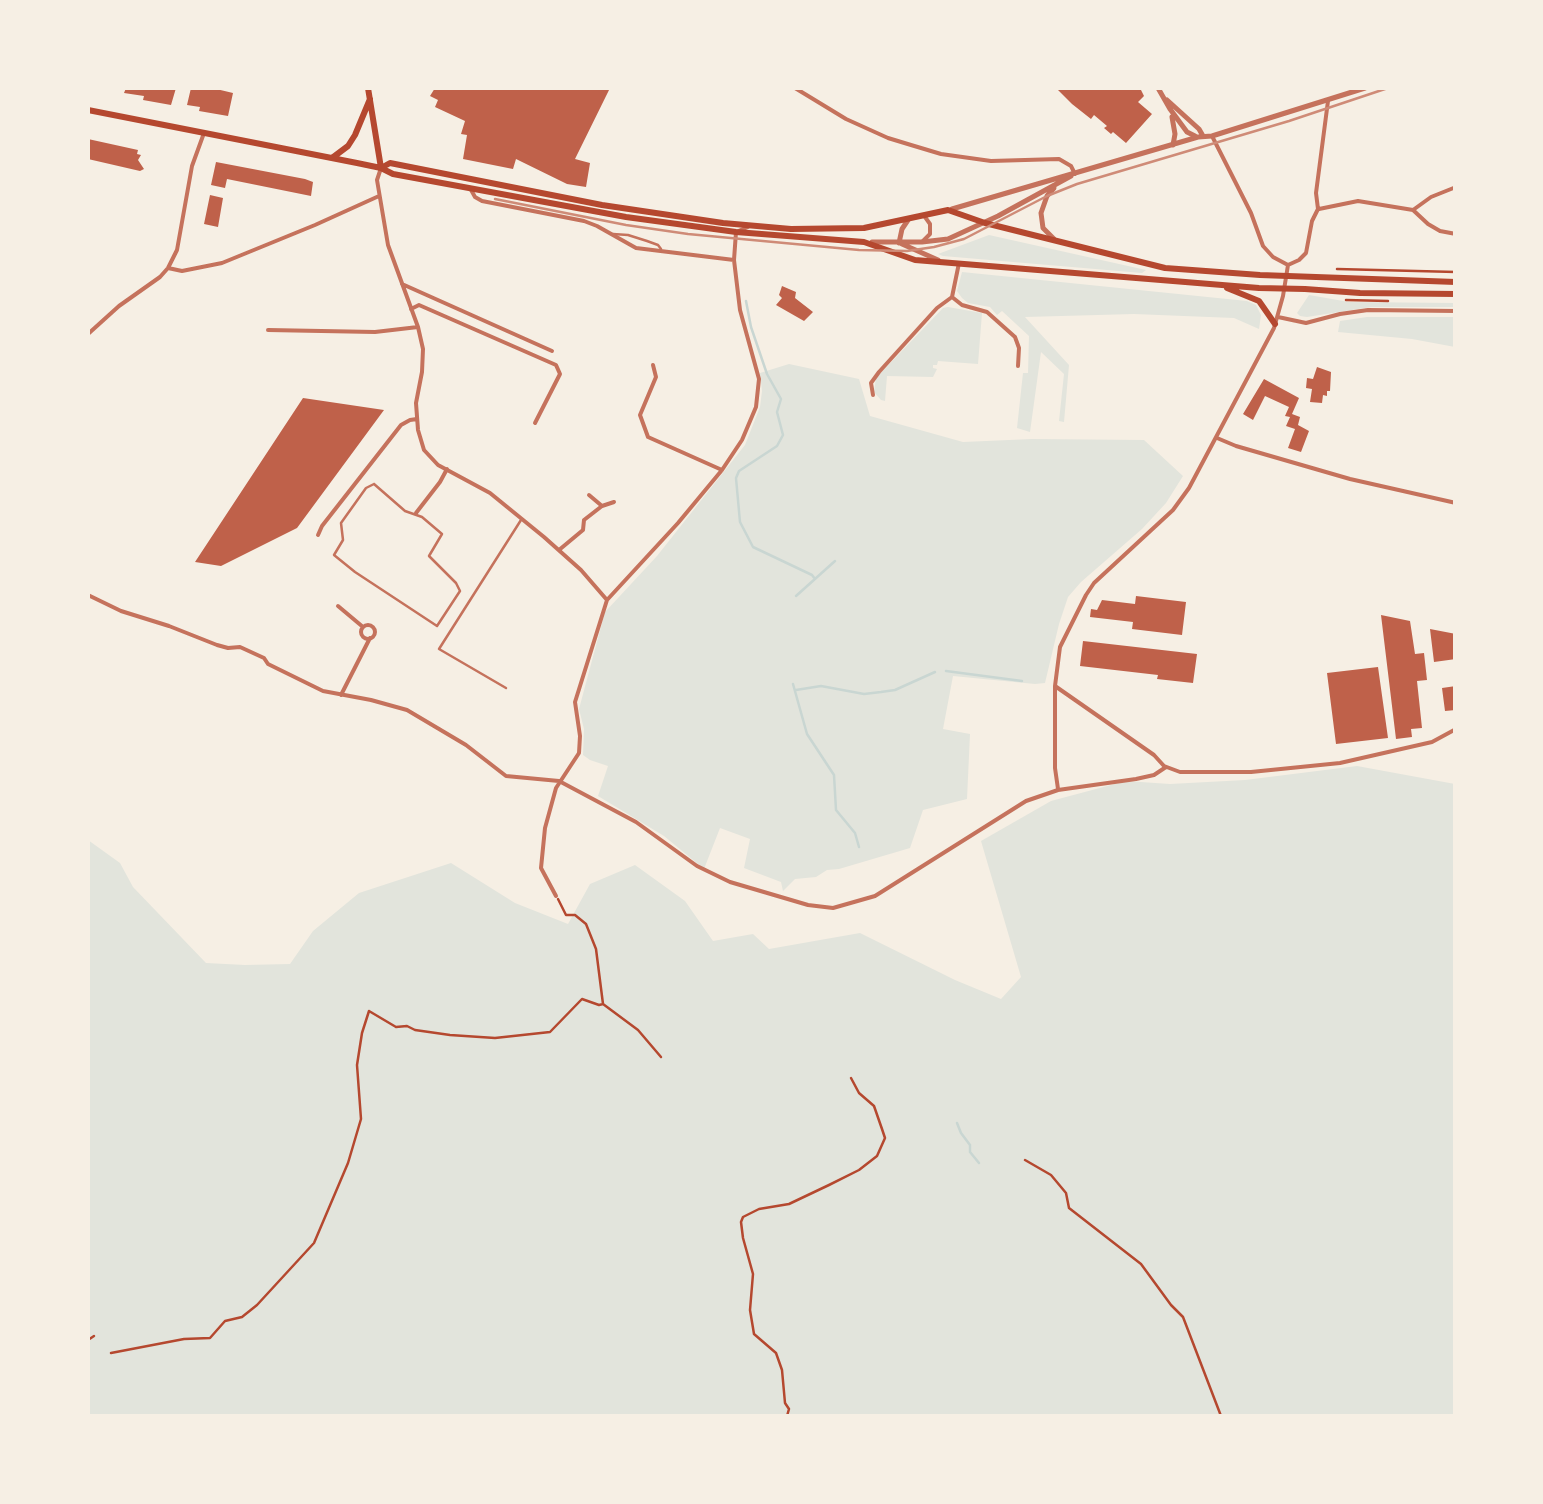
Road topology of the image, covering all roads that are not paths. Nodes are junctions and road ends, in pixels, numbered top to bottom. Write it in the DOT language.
graph roads {
  1 [pos="368,88"];
  2 [pos="795,88"];
  3 [pos="1366,88"];
  4 [pos="1160,91"];
  5 [pos="1348,91"];
  6 [pos="370,98"];
  7 [pos="1328,101"];
  8 [pos="88,110"];
  9 [pos="1170,110"];
  10 [pos="204,133"];
  11 [pos="1200,136"];
  12 [pos="1212,136"];
  13 [pos="1173,144"];
  14 [pos="332,158"];
  15 [pos="381,168"];
  16 [pos="1075,174"];
  17 [pos="1058,184"];
  18 [pos="469,187"];
  19 [pos="1456,187"];
  20 [pos="379,196"];
  21 [pos="1318,209"];
  22 [pos="948,210"];
  23 [pos="1413,210"];
  24 [pos="925,217"];
  25 [pos="908,220"];
  26 [pos="985,223"];
  27 [pos="751,226"];
  28 [pos="736,232"];
  29 [pos="612,234"];
  30 [pos="1456,234"];
  31 [pos="1056,241"];
  32 [pos="864,242"];
  33 [pos="922,242"];
  34 [pos="900,243"];
  35 [pos="665,253"];
  36 [pos="734,260"];
  37 [pos="941,261"];
  38 [pos="959,263"];
  39 [pos="1288,265"];
  40 [pos="168,268"];
  41 [pos="1286,276"];
  42 [pos="1456,282"];
  43 [pos="402,284"];
  44 [pos="1216,284"];
  45 [pos="1284,288"];
  46 [pos="1456,294"];
  47 [pos="952,297"];
  48 [pos="411,309"];
  49 [pos="1456,310"];
  50 [pos="1276,320"];
  51 [pos="418,327"];
  52 [pos="268,330"];
  53 [pos="88,334"];
  54 [pos="552,351"];
  55 [pos="653,365"];
  56 [pos="1018,366"];
  57 [pos="873,395"];
  58 [pos="418,419"];
  59 [pos="535,423"];
  60 [pos="1217,438"];
  61 [pos="447,470"];
  62 [pos="722,470"];
  63 [pos="589,495"];
  64 [pos="614,502"];
  65 [pos="1456,502"];
  66 [pos="602,506"];
  67 [pos="416,513"];
  68 [pos="521,518"];
  69 [pos="318,535"];
  70 [pos="560,550"];
  71 [pos="88,595"];
  72 [pos="608,600"];
  73 [pos="338,606"];
  74 [pos="363,626"];
  75 [pos="370,638"];
  76 [pos="1056,686"];
  77 [pos="506,688"];
  78 [pos="340,695"];
  79 [pos="1456,729"];
  80 [pos="1166,767"];
  81 [pos="559,781"];
  82 [pos="1058,790"];
  83 [pos="556,896"];
  1 -- 6 [label="main road"];
  2 -- 16 [label="street"];
  3 -- 5 [label="street"];
  4 -- 9 [label="street"];
  4 -- 11 [label="street"];
  5 -- 7 [label="street"];
  6 -- 14 [label="main road"];
  6 -- 15 [label="main road"];
  7 -- 12 [label="street"];
  7 -- 21 [label="street"];
  8 -- 10 [label="main road"];
  9 -- 11 [label="street"];
  9 -- 13 [label="street"];
  10 -- 14 [label="main road"];
  10 -- 40 [label="street"];
  11 -- 12 [label="street"];
  11 -- 13 [label="street"];
  12 -- 39 [label="street"];
  13 -- 16 [label="street"];
  14 -- 15 [label="main road"];
  15 -- 18 [label="main road"];
  15 -- 20 [label="street"];
  15 -- 27 [label="main road"];
  16 -- 17 [label="street"];
  16 -- 22 [label="street"];
  17 -- 26 [label="street"];
  17 -- 31 [label="street"];
  18 -- 28 [label="main road"];
  18 -- 29 [label="street"];
  19 -- 23 [label="street"];
  20 -- 40 [label="street"];
  20 -- 43 [label="street"];
  21 -- 23 [label="street"];
  21 -- 39 [label="street"];
  22 -- 24 [label="main road"];
  22 -- 26 [label="main road"];
  23 -- 30 [label="street"];
  24 -- 25 [label="main road"];
  24 -- 33 [label="street"];
  25 -- 27 [label="main road"];
  25 -- 34 [label="street"];
  26 -- 31 [label="main road"];
  26 -- 33 [label="street"];
  27 -- 28 [label="street"];
  28 -- 32 [label="main road"];
  28 -- 36 [label="street"];
  29 -- 35 [label="street"];
  29 -- 35 [label="lane"];
  31 -- 41 [label="main road"];
  32 -- 34 [label="street"];
  32 -- 37 [label="main road"];
  33 -- 34 [label="street"];
  34 -- 37 [label="street"];
  35 -- 36 [label="street"];
  36 -- 62 [label="street"];
  37 -- 38 [label="main road"];
  38 -- 44 [label="main road"];
  38 -- 47 [label="street"];
  39 -- 41 [label="street"];
  40 -- 53 [label="street"];
  41 -- 42 [label="main road"];
  41 -- 45 [label="street"];
  43 -- 48 [label="street"];
  43 -- 54 [label="street"];
  44 -- 45 [label="main road"];
  44 -- 50 [label="main road"];
  45 -- 46 [label="main road"];
  45 -- 50 [label="street"];
  47 -- 56 [label="street"];
  47 -- 57 [label="street"];
  48 -- 51 [label="street"];
  48 -- 59 [label="street"];
  49 -- 50 [label="street"];
  50 -- 60 [label="street"];
  51 -- 52 [label="street"];
  51 -- 58 [label="street"];
  55 -- 62 [label="street"];
  58 -- 61 [label="street"];
  58 -- 69 [label="street"];
  60 -- 65 [label="street"];
  60 -- 76 [label="street"];
  61 -- 67 [label="street"];
  61 -- 68 [label="street"];
  62 -- 72 [label="street"];
  63 -- 66 [label="street"];
  64 -- 66 [label="street"];
  66 -- 70 [label="street"];
  67 -- 67 [label="lane"];
  68 -- 70 [label="street"];
  68 -- 77 [label="lane"];
  70 -- 72 [label="street"];
  71 -- 78 [label="street"];
  72 -- 81 [label="street"];
  73 -- 74 [label="street"];
  74 -- 75 [label="street"];
  74 -- 75 [label="street"];
  75 -- 78 [label="street"];
  76 -- 80 [label="street"];
  76 -- 82 [label="street"];
  78 -- 81 [label="street"];
  79 -- 80 [label="street"];
  80 -- 82 [label="street"];
  81 -- 82 [label="street"];
  81 -- 83 [label="street"];
}
